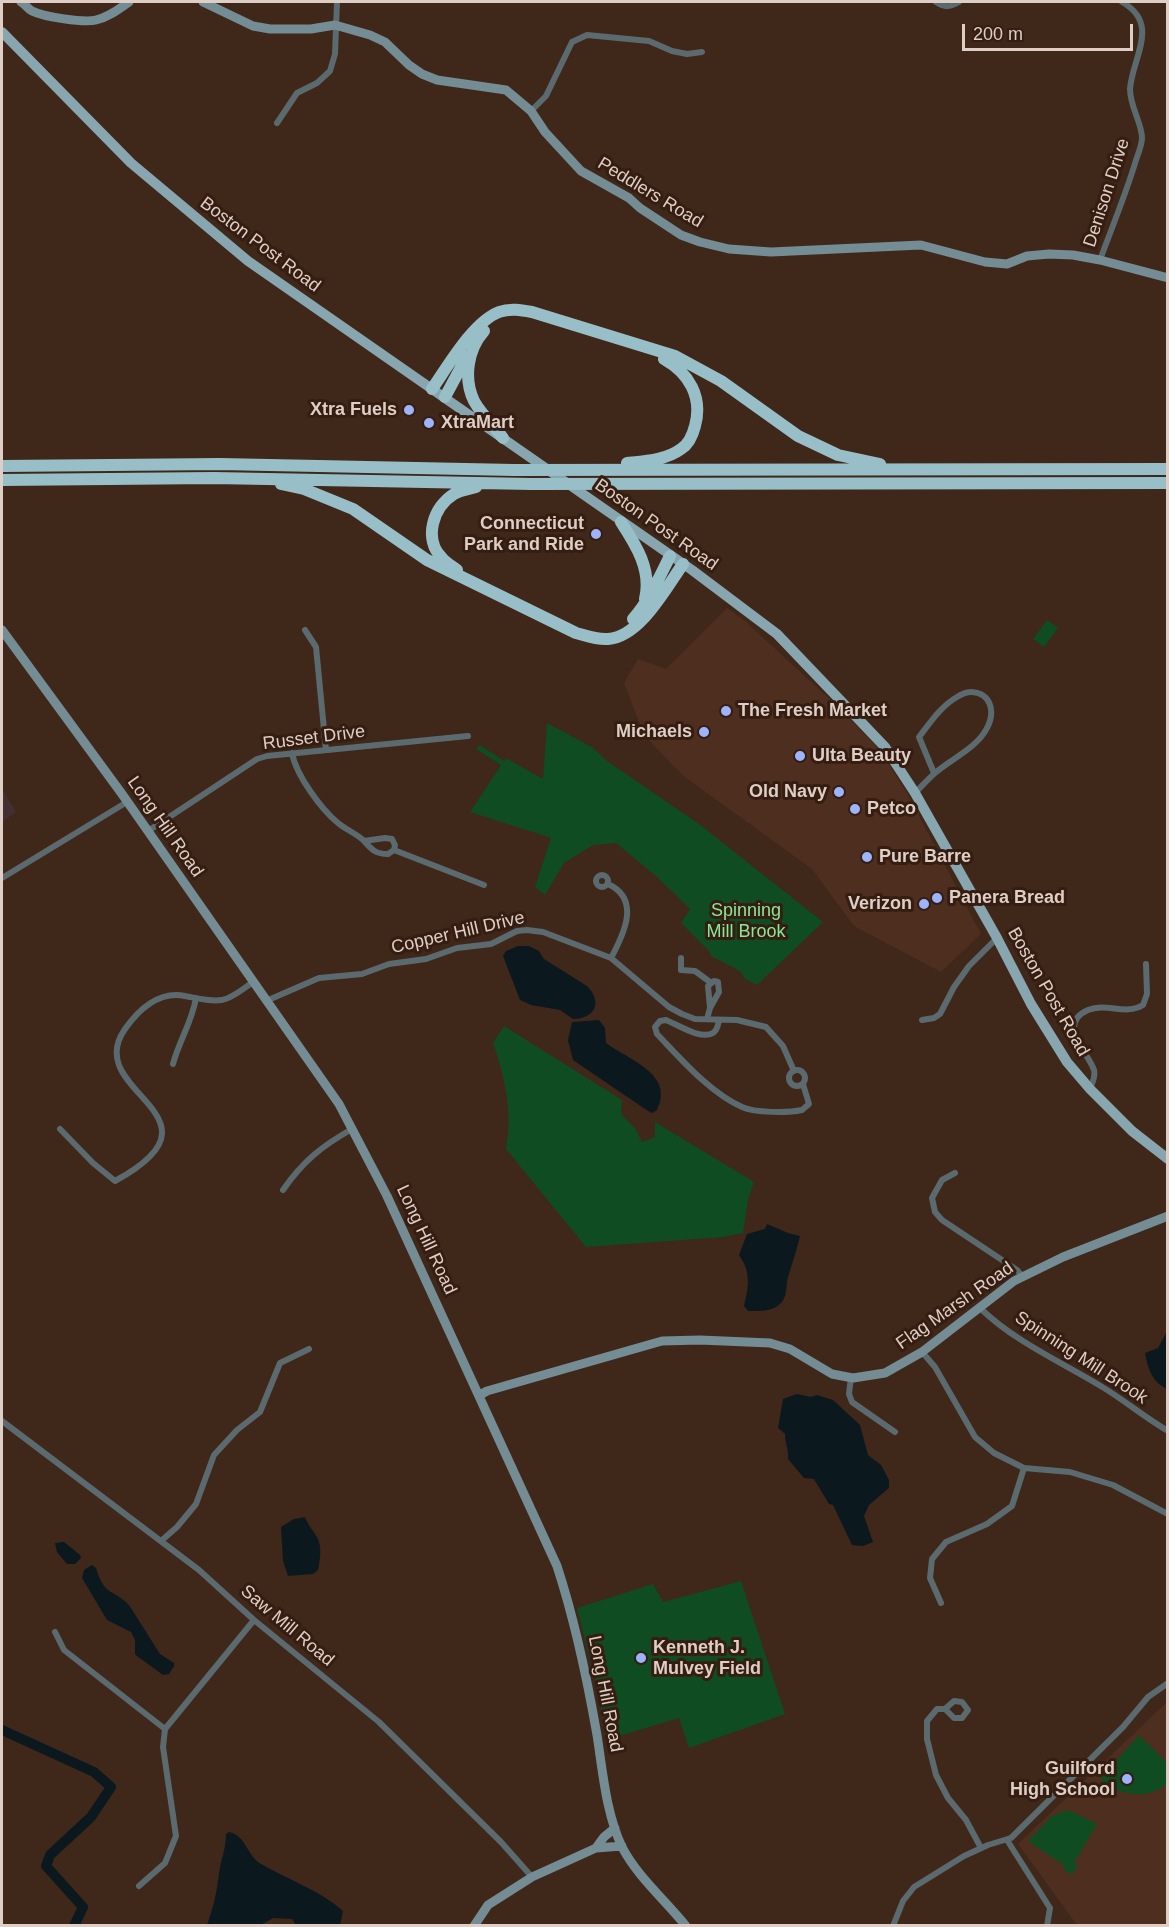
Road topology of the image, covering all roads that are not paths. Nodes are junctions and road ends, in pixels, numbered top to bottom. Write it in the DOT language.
graph roads {
  1 [pos="21,2"];
  2 [pos="129,2"];
  3 [pos="203,2"];
  4 [pos="337,2"];
  5 [pos="936,2"];
  6 [pos="959,2"];
  7 [pos="1122,2"];
  8 [pos="335,25"];
  9 [pos="2,32"];
  10 [pos="702,52"];
  11 [pos="531,111"];
  12 [pos="277,123"];
  13 [pos="1100,260"];
  14 [pos="1167,278"];
  15 [pos="479,336"];
  16 [pos="432,389"];
  17 [pos="445,398"];
  18 [pos="503,438"];
  19 [pos="2,466"];
  20 [pos="1167,469"];
  21 [pos="585,470"];
  22 [pos="907,470"];
  23 [pos="214,478"];
  24 [pos="2,480"];
  25 [pos="1167,483"];
  26 [pos="531,484"];
  27 [pos="621,522"];
  28 [pos="670,556"];
  29 [pos="683,564"];
  30 [pos="640,611"];
  31 [pos="2,630"];
  32 [pos="305,630"];
  33 [pos="468,736"];
  34 [pos="326,750"];
  35 [pos="292,753"];
  36 [pos="934,773"];
  37 [pos="915,793"];
  38 [pos="127,802"];
  39 [pos="148,831"];
  40 [pos="364,841"];
  41 [pos="394,850"];
  42 [pos="2,878"];
  43 [pos="608,884"];
  44 [pos="484,885"];
  45 [pos="997,938"];
  46 [pos="611,958"];
  47 [pos="681,958"];
  48 [pos="1146,964"];
  49 [pos="253,982"];
  50 [pos="710,982"];
  51 [pos="196,998"];
  52 [pos="266,1001"];
  53 [pos="710,1008"];
  54 [pos="707,1019"];
  55 [pos="719,1020"];
  56 [pos="922,1020"];
  57 [pos="173,1064"];
  58 [pos="794,1071"];
  59 [pos="803,1084"];
  60 [pos="1090,1089"];
  61 [pos="60,1129"];
  62 [pos="352,1129"];
  63 [pos="1167,1160"];
  64 [pos="956,1173"];
  65 [pos="283,1191"];
  66 [pos="1167,1216"];
  67 [pos="1023,1277"];
  68 [pos="980,1308"];
  69 [pos="309,1349"];
  70 [pos="922,1352"];
  71 [pos="851,1377"];
  72 [pos="480,1395"];
  73 [pos="2,1421"];
  74 [pos="1167,1431"];
  75 [pos="895,1432"];
  76 [pos="1024,1468"];
  77 [pos="1167,1515"];
  78 [pos="161,1541"];
  79 [pos="941,1603"];
  80 [pos="254,1620"];
  81 [pos="54,1632"];
  82 [pos="1167,1683"];
  83 [pos="945,1708"];
  84 [pos="165,1729"];
  85 [pos="615,1828"];
  86 [pos="1007,1840"];
  87 [pos="622,1846"];
  88 [pos="596,1848"];
  89 [pos="981,1848"];
  90 [pos="532,1877"];
  91 [pos="139,1886"];
  92 [pos="474,1926"];
  93 [pos="686,1926"];
  94 [pos="893,1926"];
  95 [pos="1047,1926"];
  1 -- 2 [label="street"];
  3 -- 8 [label="street, Peddlers Road"];
  4 -- 8 [label="street"];
  5 -- 6 [label="street"];
  7 -- 13 [label="street, Denison Drive"];
  8 -- 11 [label="street, Peddlers Road"];
  8 -- 12 [label="street"];
  9 -- 16 [label="main road, Boston Post Road"];
  10 -- 11 [label="street"];
  11 -- 13 [label="street, Peddlers Road"];
  13 -- 14 [label="street, Peddlers Road"];
  15 -- 17 [label="highway"];
  15 -- 18 [label="highway"];
  15 -- 21 [label="highway"];
  16 -- 17 [label="main road, Boston Post Road"];
  16 -- 22 [label="highway"];
  17 -- 18 [label="main road, Boston Post Road"];
  18 -- 27 [label="main road, Boston Post Road"];
  19 -- 21 [label="highway"];
  20 -- 22 [label="highway"];
  21 -- 22 [label="highway"];
  23 -- 24 [label="highway"];
  23 -- 26 [label="highway"];
  23 -- 29 [label="highway"];
  25 -- 26 [label="highway"];
  26 -- 30 [label="highway"];
  27 -- 28 [label="main road, Boston Post Road"];
  27 -- 30 [label="highway"];
  28 -- 29 [label="main road, Boston Post Road"];
  28 -- 30 [label="highway"];
  29 -- 37 [label="main road, Boston Post Road"];
  31 -- 38 [label="street, Long Hill Road"];
  32 -- 34 [label="street"];
  33 -- 34 [label="street, Russet Drive"];
  34 -- 35 [label="street, Russet Drive"];
  35 -- 39 [label="street, Russet Drive"];
  35 -- 40 [label="street"];
  36 -- 36 [label="street"];
  36 -- 37 [label="street"];
  37 -- 45 [label="main road, Boston Post Road"];
  38 -- 39 [label="street, Long Hill Road"];
  38 -- 42 [label="street"];
  39 -- 49 [label="street, Long Hill Road"];
  40 -- 41 [label="street"];
  40 -- 41 [label="street"];
  41 -- 44 [label="street"];
  43 -- 46 [label="street"];
  45 -- 56 [label="street"];
  45 -- 60 [label="main road, Boston Post Road"];
  46 -- 52 [label="street, Copper Hill Drive"];
  46 -- 54 [label="street, Copper Hill Drive"];
  47 -- 50 [label="street"];
  48 -- 60 [label="street"];
  49 -- 51 [label="street"];
  49 -- 52 [label="street, Long Hill Road"];
  50 -- 53 [label="street"];
  50 -- 53 [label="street"];
  51 -- 57 [label="street"];
  51 -- 61 [label="street"];
  52 -- 62 [label="street, Long Hill Road"];
  53 -- 54 [label="street"];
  54 -- 55 [label="street, Copper Hill Drive"];
  55 -- 58 [label="street, Copper Hill Drive"];
  55 -- 59 [label="street"];
  58 -- 59 [label="street"];
  58 -- 59 [label="street"];
  60 -- 63 [label="main road, Boston Post Road"];
  62 -- 65 [label="street"];
  62 -- 72 [label="street, Long Hill Road"];
  64 -- 67 [label="street"];
  66 -- 67 [label="street, Flag Marsh Road"];
  67 -- 68 [label="street, Flag Marsh Road"];
  68 -- 70 [label="street, Flag Marsh Road"];
  68 -- 74 [label="street, Spinning Mill Brook"];
  69 -- 78 [label="street"];
  70 -- 71 [label="street, Flag Marsh Road"];
  70 -- 76 [label="street"];
  71 -- 72 [label="street, Flag Marsh Road"];
  71 -- 75 [label="street"];
  72 -- 85 [label="street, Long Hill Road"];
  73 -- 78 [label="street, Saw Mill Road"];
  76 -- 77 [label="street"];
  76 -- 79 [label="street"];
  78 -- 80 [label="street, Saw Mill Road"];
  80 -- 84 [label="street"];
  80 -- 90 [label="street, Saw Mill Road"];
  81 -- 84 [label="street"];
  82 -- 86 [label="street"];
  83 -- 89 [label="street"];
  84 -- 91 [label="street"];
  85 -- 87 [label="street, Long Hill Road"];
  85 -- 88 [label="street"];
  86 -- 89 [label="street"];
  86 -- 95 [label="street"];
  87 -- 88 [label="street"];
  87 -- 93 [label="street, Long Hill Road"];
  88 -- 90 [label="street"];
  89 -- 94 [label="street"];
  90 -- 92 [label="street"];
}
